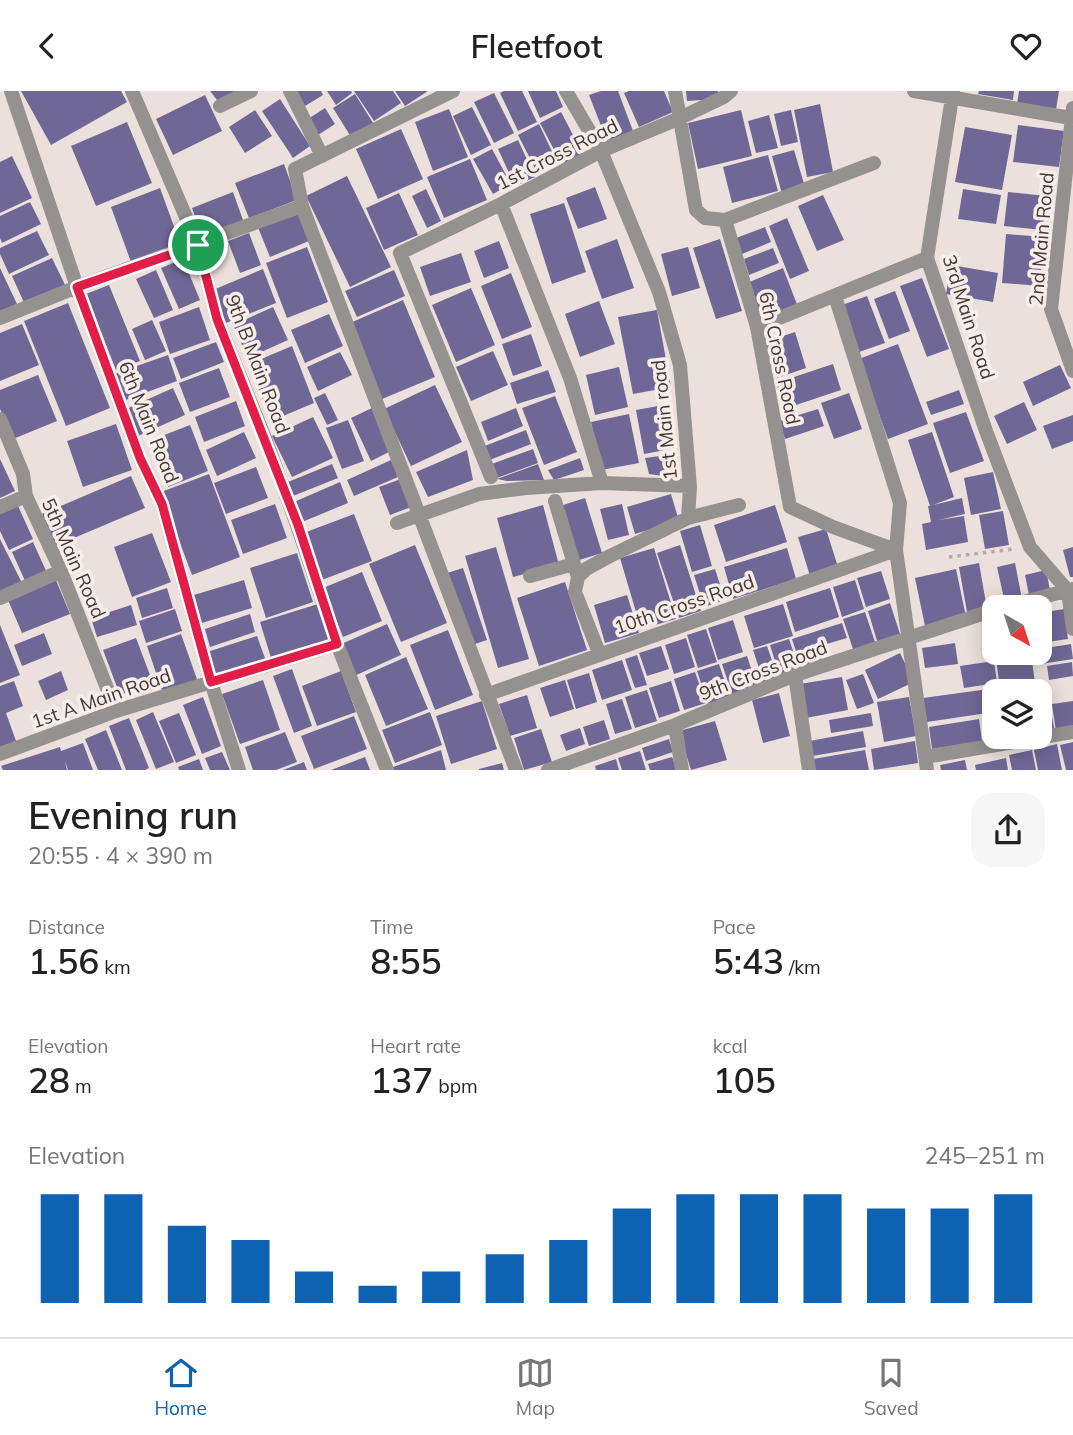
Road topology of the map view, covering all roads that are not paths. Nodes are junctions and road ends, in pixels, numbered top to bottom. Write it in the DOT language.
graph roads {
  1 [pos="11,91"];
  2 [pos="132,91"];
  3 [pos="251,91"];
  4 [pos="290,91"];
  5 [pos="453,91"];
  6 [pos="566,91"];
  7 [pos="675,91"];
  8 [pos="731,91"];
  9 [pos="914,91"];
  10 [pos="953,94"];
  11 [pos="220,106"];
  12 [pos="1072,113"];
  13 [pos="680,118"];
  14 [pos="601,151"];
  15 [pos="322,156"];
  16 [pos="874,163"];
  17 [pos="501,204"];
  18 [pos="302,206"];
  19 [pos="725,220"];
  20 [pos="198,245"];
  21 [pos="927,258"];
  22 [pos="77,287"];
  23 [pos="835,296"];
  24 [pos="0,318"];
  25 [pos="757,327"];
  26 [pos="1073,371"];
  27 [pos="0,419"];
  28 [pos="491,477"];
  29 [pos="602,483"];
  30 [pos="690,486"];
  31 [pos="26,496"];
  32 [pos="555,501"];
  33 [pos="739,505"];
  34 [pos="0,507"];
  35 [pos="418,516"];
  36 [pos="688,518"];
  37 [pos="397,523"];
  38 [pos="896,550"];
  39 [pos="61,571"];
  40 [pos="576,571"];
  41 [pos="530,576"];
  42 [pos="1070,590"];
  43 [pos="1051,595"];
  44 [pos="0,598"];
  45 [pos="982,614"];
  46 [pos="1073,629"];
  47 [pos="908,639"];
  48 [pos="337,644"];
  49 [pos="600,655"];
  50 [pos="795,675"];
  51 [pos="211,682"];
  52 [pos="486,695"];
  53 [pos="116,711"];
  54 [pos="675,725"];
  55 [pos="1073,732"];
  56 [pos="0,754"];
  57 [pos="926,763"];
  58 [pos="239,770"];
  59 [pos="387,770"];
  60 [pos="516,770"];
  61 [pos="548,770"];
  62 [pos="682,770"];
  63 [pos="809,770"];
  1 -- 22 [label="street, 6th Main Road"];
  2 -- 20 [label="street, 9th B Main Road"];
  3 -- 11 [label="street"];
  4 -- 15 [label="street"];
  5 -- 15 [label="street"];
  6 -- 14 [label="street, 1st Main road"];
  7 -- 13 [label="street"];
  8 -- 13 [label="street, 1st Cross Road"];
  9 -- 10 [label="street"];
  10 -- 12 [label="street"];
  10 -- 21 [label="street, 3rd Main Road"];
  12 -- 26 [label="street, 2nd Main Road"];
  13 -- 14 [label="street, 1st Cross Road"];
  13 -- 19 [label="street"];
  14 -- 17 [label="street, 1st Cross Road"];
  14 -- 30 [label="street, 1st Main road"];
  15 -- 18 [label="street"];
  16 -- 19 [label="street"];
  17 -- 28 [label="street, 1st Cross Road"];
  17 -- 29 [label="street"];
  18 -- 20 [label="street"];
  18 -- 35 [label="street"];
  19 -- 25 [label="street, 6th Cross Road"];
  20 -- 22 [label="street"];
  20 -- 48 [label="street, 9th B Main Road"];
  21 -- 23 [label="street"];
  21 -- 42 [label="street, 3rd Main Road"];
  22 -- 24 [label="street"];
  22 -- 51 [label="street, 6th Main Road"];
  23 -- 25 [label="street"];
  23 -- 38 [label="street"];
  25 -- 38 [label="street, 6th Cross Road"];
  27 -- 31 [label="street, 5th Main Road"];
  29 -- 30 [label="street"];
  29 -- 35 [label="street"];
  30 -- 36 [label="street, 1st Main road"];
  31 -- 34 [label="street"];
  31 -- 39 [label="street, 5th Main Road"];
  32 -- 40 [label="street"];
  33 -- 36 [label="street"];
  35 -- 37 [label="street"];
  35 -- 52 [label="street"];
  36 -- 40 [label="street"];
  38 -- 47 [label="street"];
  38 -- 49 [label="street, 10th Cross Road"];
  39 -- 44 [label="street"];
  39 -- 53 [label="street, 5th Main Road"];
  40 -- 41 [label="street"];
  40 -- 49 [label="street"];
  42 -- 43 [label="street"];
  42 -- 46 [label="street"];
  45 -- 47 [label="street, 9th Cross Road"];
  47 -- 50 [label="street, 9th Cross Road"];
  47 -- 57 [label="street"];
  48 -- 51 [label="street, 1st A Main Road"];
  48 -- 59 [label="street, 9th B Main Road"];
  49 -- 52 [label="street, 10th Cross Road"];
  50 -- 54 [label="street, 9th Cross Road"];
  50 -- 63 [label="street"];
  51 -- 53 [label="street, 1st A Main Road"];
  51 -- 58 [label="street, 6th Main Road"];
  52 -- 60 [label="street"];
  53 -- 56 [label="street, 1st A Main Road"];
  54 -- 61 [label="street, 9th Cross Road"];
  54 -- 62 [label="street"];
  55 -- 57 [label="street"];
}
